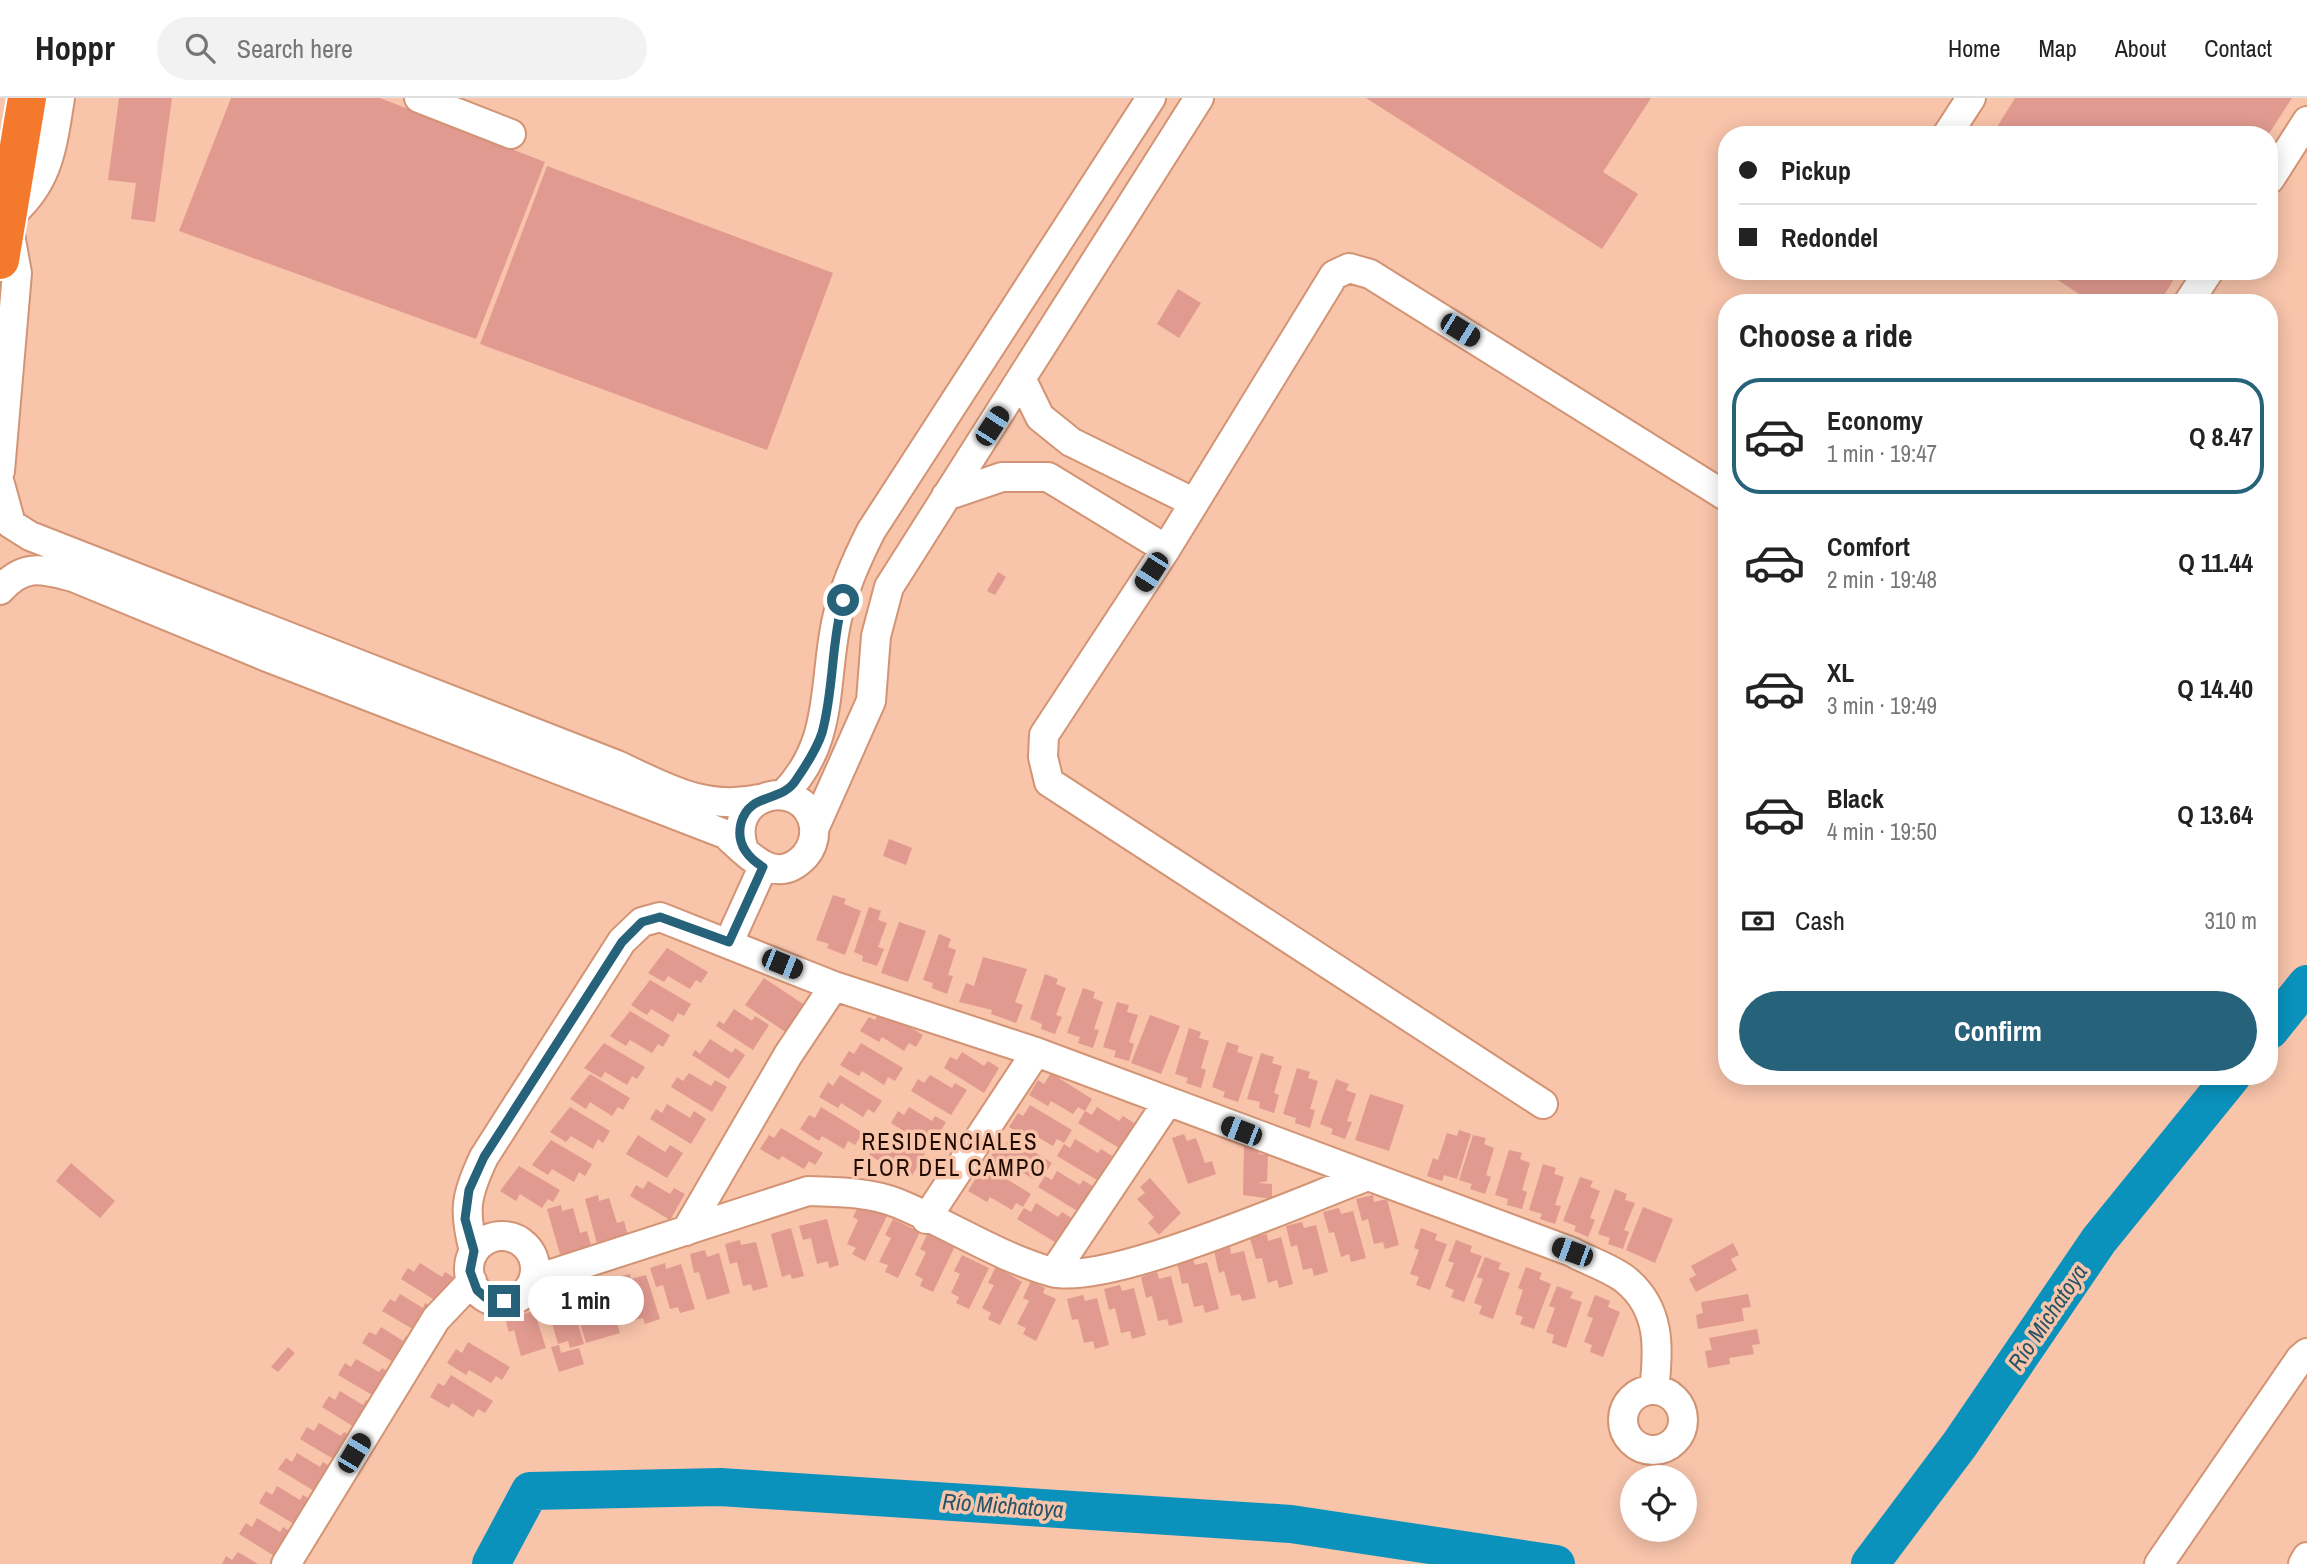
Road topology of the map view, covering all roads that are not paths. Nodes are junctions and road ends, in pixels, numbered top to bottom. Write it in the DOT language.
graph roads {
  1 [pos="27,98"];
  2 [pos="60,98"];
  3 [pos="419,98"];
  4 [pos="1151,98"];
  5 [pos="1199,98"];
  6 [pos="1971,98"];
  7 [pos="2307,121"];
  8 [pos="1953,126"];
  9 [pos="511,134"];
  10 [pos="2278,166"];
  11 [pos="7,218"];
  12 [pos="0,260"];
  13 [pos="1022,380"];
  14 [pos="1071,442"];
  15 [pos="0,471"];
  16 [pos="1048,477"];
  17 [pos="0,484"];
  18 [pos="1718,491"];
  19 [pos="946,496"];
  20 [pos="1193,502"];
  21 [pos="1166,549"];
  22 [pos="0,590"];
  23 [pos="772,797"];
  24 [pos="814,829"];
  25 [pos="753,859"];
  26 [pos="729,942"];
  27 [pos="834,986"];
  28 [pos="1036,1052"];
  29 [pos="1167,1103"];
  30 [pos="1543,1104"];
  31 [pos="1365,1177"];
  32 [pos="926,1219"];
  33 [pos="686,1231"];
  34 [pos="474,1251"];
  35 [pos="1054,1272"];
  36 [pos="533,1280"];
  37 [pos="472,1281"];
  38 [pos="2307,1353"];
  39 [pos="1654,1390"];
  40 [pos="2307,1557"];
  41 [pos="286,1564"];
  42 [pos="2159,1564"];
  43 [pos="2303,1564"];
  1 -- 11 [label="highway"];
  2 -- 11 [label="street"];
  3 -- 9 [label="street"];
  4 -- 23 [label="street"];
  5 -- 13 [label="street"];
  6 -- 8 [label="street"];
  7 -- 10 [label="street"];
  11 -- 12 [label="highway"];
  11 -- 15 [label="street"];
  13 -- 14 [label="street"];
  13 -- 19 [label="street"];
  14 -- 16 [label="street"];
  14 -- 20 [label="street"];
  16 -- 19 [label="street"];
  16 -- 21 [label="street"];
  17 -- 23 [label="street"];
  18 -- 20 [label="street"];
  19 -- 24 [label="street"];
  20 -- 21 [label="street"];
  21 -- 30 [label="street"];
  22 -- 25 [label="street"];
  23 -- 24 [label="street"];
  23 -- 25 [label="street"];
  24 -- 25 [label="street"];
  25 -- 26 [label="street"];
  26 -- 27 [label="street"];
  26 -- 34 [label="street"];
  27 -- 28 [label="street"];
  27 -- 33 [label="street"];
  28 -- 29 [label="street"];
  28 -- 32 [label="street"];
  29 -- 31 [label="street"];
  29 -- 35 [label="street"];
  31 -- 35 [label="street"];
  31 -- 39 [label="street"];
  32 -- 33 [label="street"];
  32 -- 35 [label="street"];
  33 -- 36 [label="street"];
  34 -- 36 [label="street"];
  34 -- 37 [label="street"];
  36 -- 37 [label="street"];
  37 -- 41 [label="street"];
  38 -- 42 [label="street"];
  40 -- 43 [label="street"];
}
